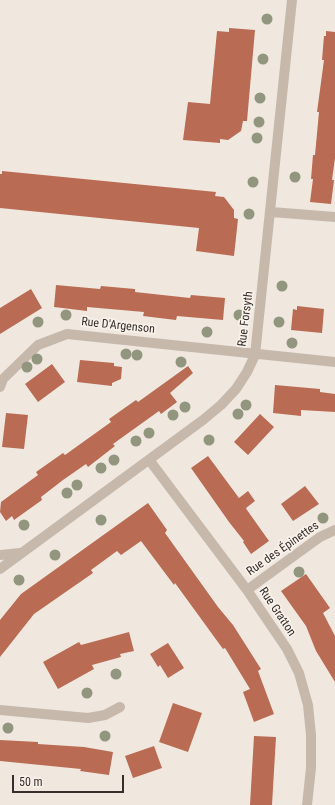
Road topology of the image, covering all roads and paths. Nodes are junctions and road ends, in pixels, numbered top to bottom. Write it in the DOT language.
graph roads {
  1 [pos="292,0"];
  2 [pos="271,212"];
  3 [pos="335,218"];
  4 [pos="255,355"];
  5 [pos="335,362"];
  6 [pos="0,388"];
  7 [pos="150,460"];
  8 [pos="335,530"];
  9 [pos="23,553"];
  10 [pos="0,555"];
  11 [pos="0,569"];
  12 [pos="247,590"];
  13 [pos="120,708"];
  14 [pos="0,710"];
  15 [pos="307,805"];
  1 -- 2 [label="street, Rue Forsyth"];
  2 -- 3 [label="street"];
  2 -- 4 [label="street, Rue Forsyth"];
  4 -- 5 [label="street, Rue D'Argenson"];
  4 -- 6 [label="street, Rue D'Argenson"];
  4 -- 7 [label="street, Rue Forsyth"];
  7 -- 9 [label="street, Rue Forsyth"];
  7 -- 12 [label="street, Rue Gratton"];
  8 -- 12 [label="street, Rue des Épinettes"];
  9 -- 10 [label="street"];
  9 -- 11 [label="street, Rue Forsyth"];
  12 -- 15 [label="street, Rue Gratton"];
  13 -- 14 [label="street"];
}
